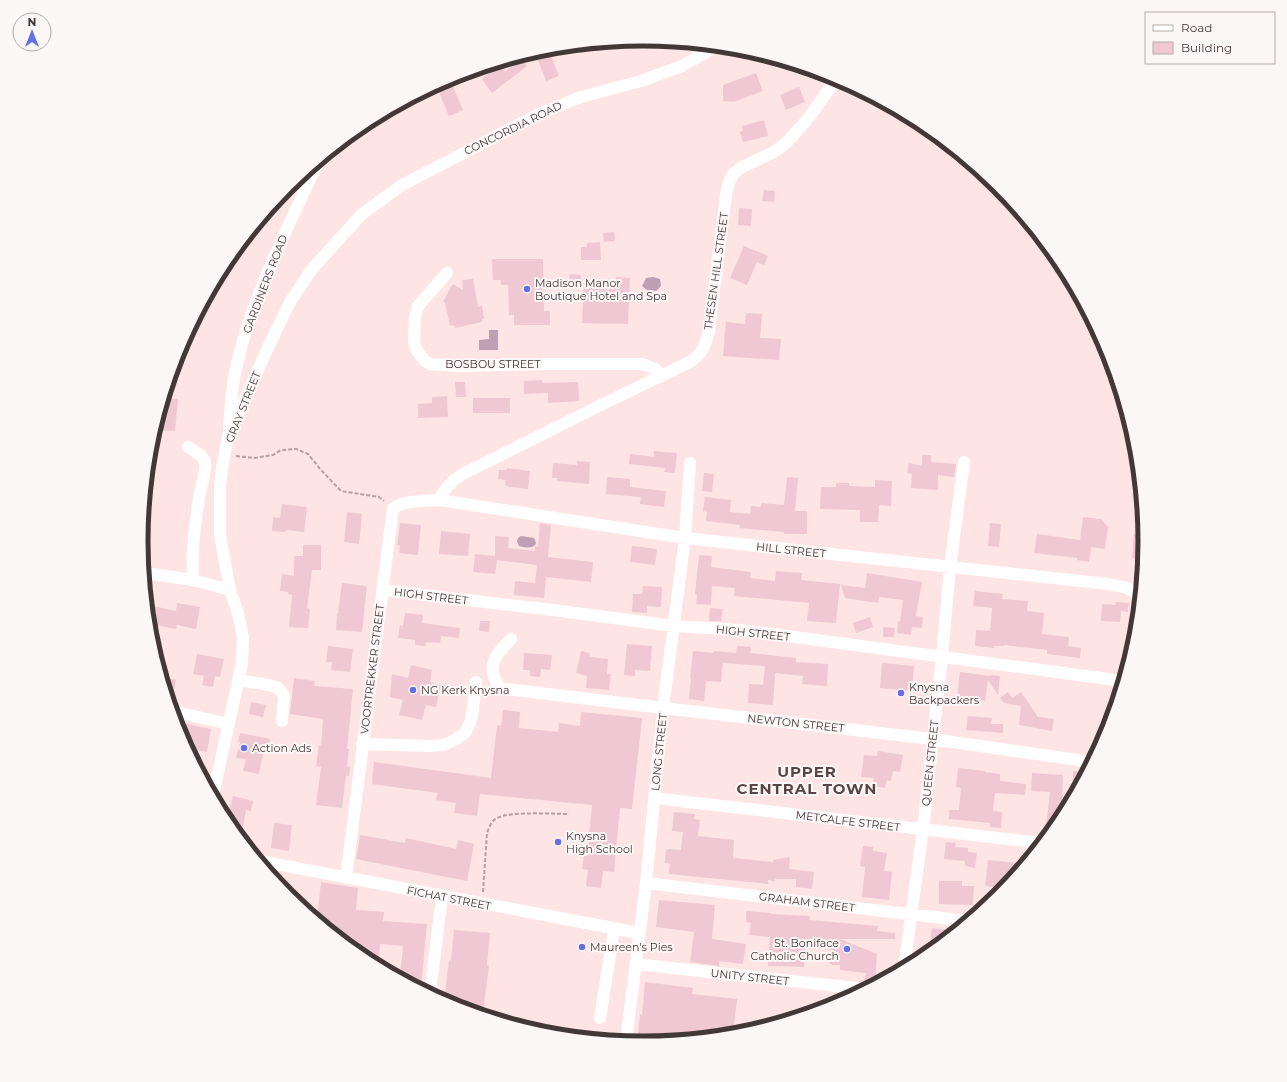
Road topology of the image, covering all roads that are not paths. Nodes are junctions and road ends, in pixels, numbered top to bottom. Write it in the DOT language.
graph roads {
  1 [pos="710,50"];
  2 [pos="833,84"];
  3 [pos="313,173"];
  4 [pos="402,185"];
  5 [pos="447,273"];
  6 [pos="662,376"];
  7 [pos="228,436"];
  8 [pos="188,446"];
  9 [pos="964,462"];
  10 [pos="690,463"];
  11 [pos="439,500"];
  12 [pos="685,538"];
  13 [pos="950,567"];
  14 [pos="150,574"];
  15 [pos="193,580"];
  16 [pos="230,590"];
  17 [pos="382,590"];
  18 [pos="1135,593"];
  19 [pos="674,626"];
  20 [pos="511,639"];
  21 [pos="942,657"];
  22 [pos="238,680"];
  23 [pos="1118,680"];
  24 [pos="476,682"];
  25 [pos="663,708"];
  26 [pos="180,713"];
  27 [pos="282,721"];
  28 [pos="228,724"];
  29 [pos="932,739"];
  30 [pos="362,744"];
  31 [pos="1086,761"];
  32 [pos="215,788"];
  33 [pos="654,798"];
  34 [pos="923,829"];
  35 [pos="1035,843"];
  36 [pos="267,862"];
  37 [pos="346,878"];
  38 [pos="646,883"];
  39 [pos="442,896"];
  40 [pos="911,914"];
  41 [pos="961,920"];
  42 [pos="614,929"];
  43 [pos="639,933"];
  44 [pos="905,962"];
  45 [pos="636,964"];
  46 [pos="431,988"];
  47 [pos="855,988"];
  48 [pos="600,1018"];
  49 [pos="627,1035"];
  1 -- 4 [label="street, CONCORDIA ROAD"];
  2 -- 6 [label="street, THESEN HILL STREET"];
  3 -- 7 [label="street, GARDINERS ROAD"];
  4 -- 7 [label="street, GRAY STREET"];
  5 -- 6 [label="street, BOSBOU STREET"];
  6 -- 11 [label="street, THESEN HILL STREET"];
  7 -- 16 [label="street, GRAY STREET"];
  8 -- 15 [label="street"];
  9 -- 13 [label="street, QUEEN STREET"];
  10 -- 12 [label="street, LONG STREET"];
  11 -- 12 [label="street, HILL STREET"];
  11 -- 17 [label="street, VOORTREKKER STREET"];
  12 -- 13 [label="street, HILL STREET"];
  12 -- 19 [label="street, LONG STREET"];
  13 -- 18 [label="street, HILL STREET"];
  13 -- 21 [label="street, QUEEN STREET"];
  14 -- 15 [label="street"];
  15 -- 16 [label="street"];
  16 -- 22 [label="street, GRAY STREET"];
  17 -- 19 [label="street, HIGH STREET"];
  17 -- 30 [label="street, VOORTREKKER STREET"];
  19 -- 21 [label="street, HIGH STREET"];
  19 -- 25 [label="street, LONG STREET"];
  20 -- 25 [label="street, NEWTON STREET"];
  21 -- 23 [label="street, HIGH STREET"];
  21 -- 29 [label="street, QUEEN STREET"];
  22 -- 27 [label="street"];
  22 -- 28 [label="street, GRAY STREET"];
  24 -- 30 [label="street"];
  25 -- 29 [label="street, NEWTON STREET"];
  25 -- 33 [label="street, LONG STREET"];
  26 -- 28 [label="street"];
  28 -- 32 [label="street, GRAY STREET"];
  29 -- 31 [label="street, NEWTON STREET"];
  29 -- 34 [label="street, QUEEN STREET"];
  30 -- 37 [label="street, VOORTREKKER STREET"];
  33 -- 34 [label="street, METCALFE STREET"];
  33 -- 38 [label="street, LONG STREET"];
  34 -- 35 [label="street, METCALFE STREET"];
  34 -- 40 [label="street, QUEEN STREET"];
  36 -- 37 [label="street, FICHAT STREET"];
  37 -- 39 [label="street, FICHAT STREET"];
  38 -- 40 [label="street, GRAHAM STREET"];
  38 -- 43 [label="street, LONG STREET"];
  39 -- 42 [label="street, FICHAT STREET"];
  39 -- 46 [label="street"];
  40 -- 41 [label="street, GRAHAM STREET"];
  40 -- 44 [label="street, QUEEN STREET"];
  42 -- 43 [label="street, FICHAT STREET"];
  42 -- 48 [label="street"];
  43 -- 45 [label="street, LONG STREET"];
  45 -- 47 [label="street, UNITY STREET"];
  45 -- 49 [label="street, LONG STREET"];
}
